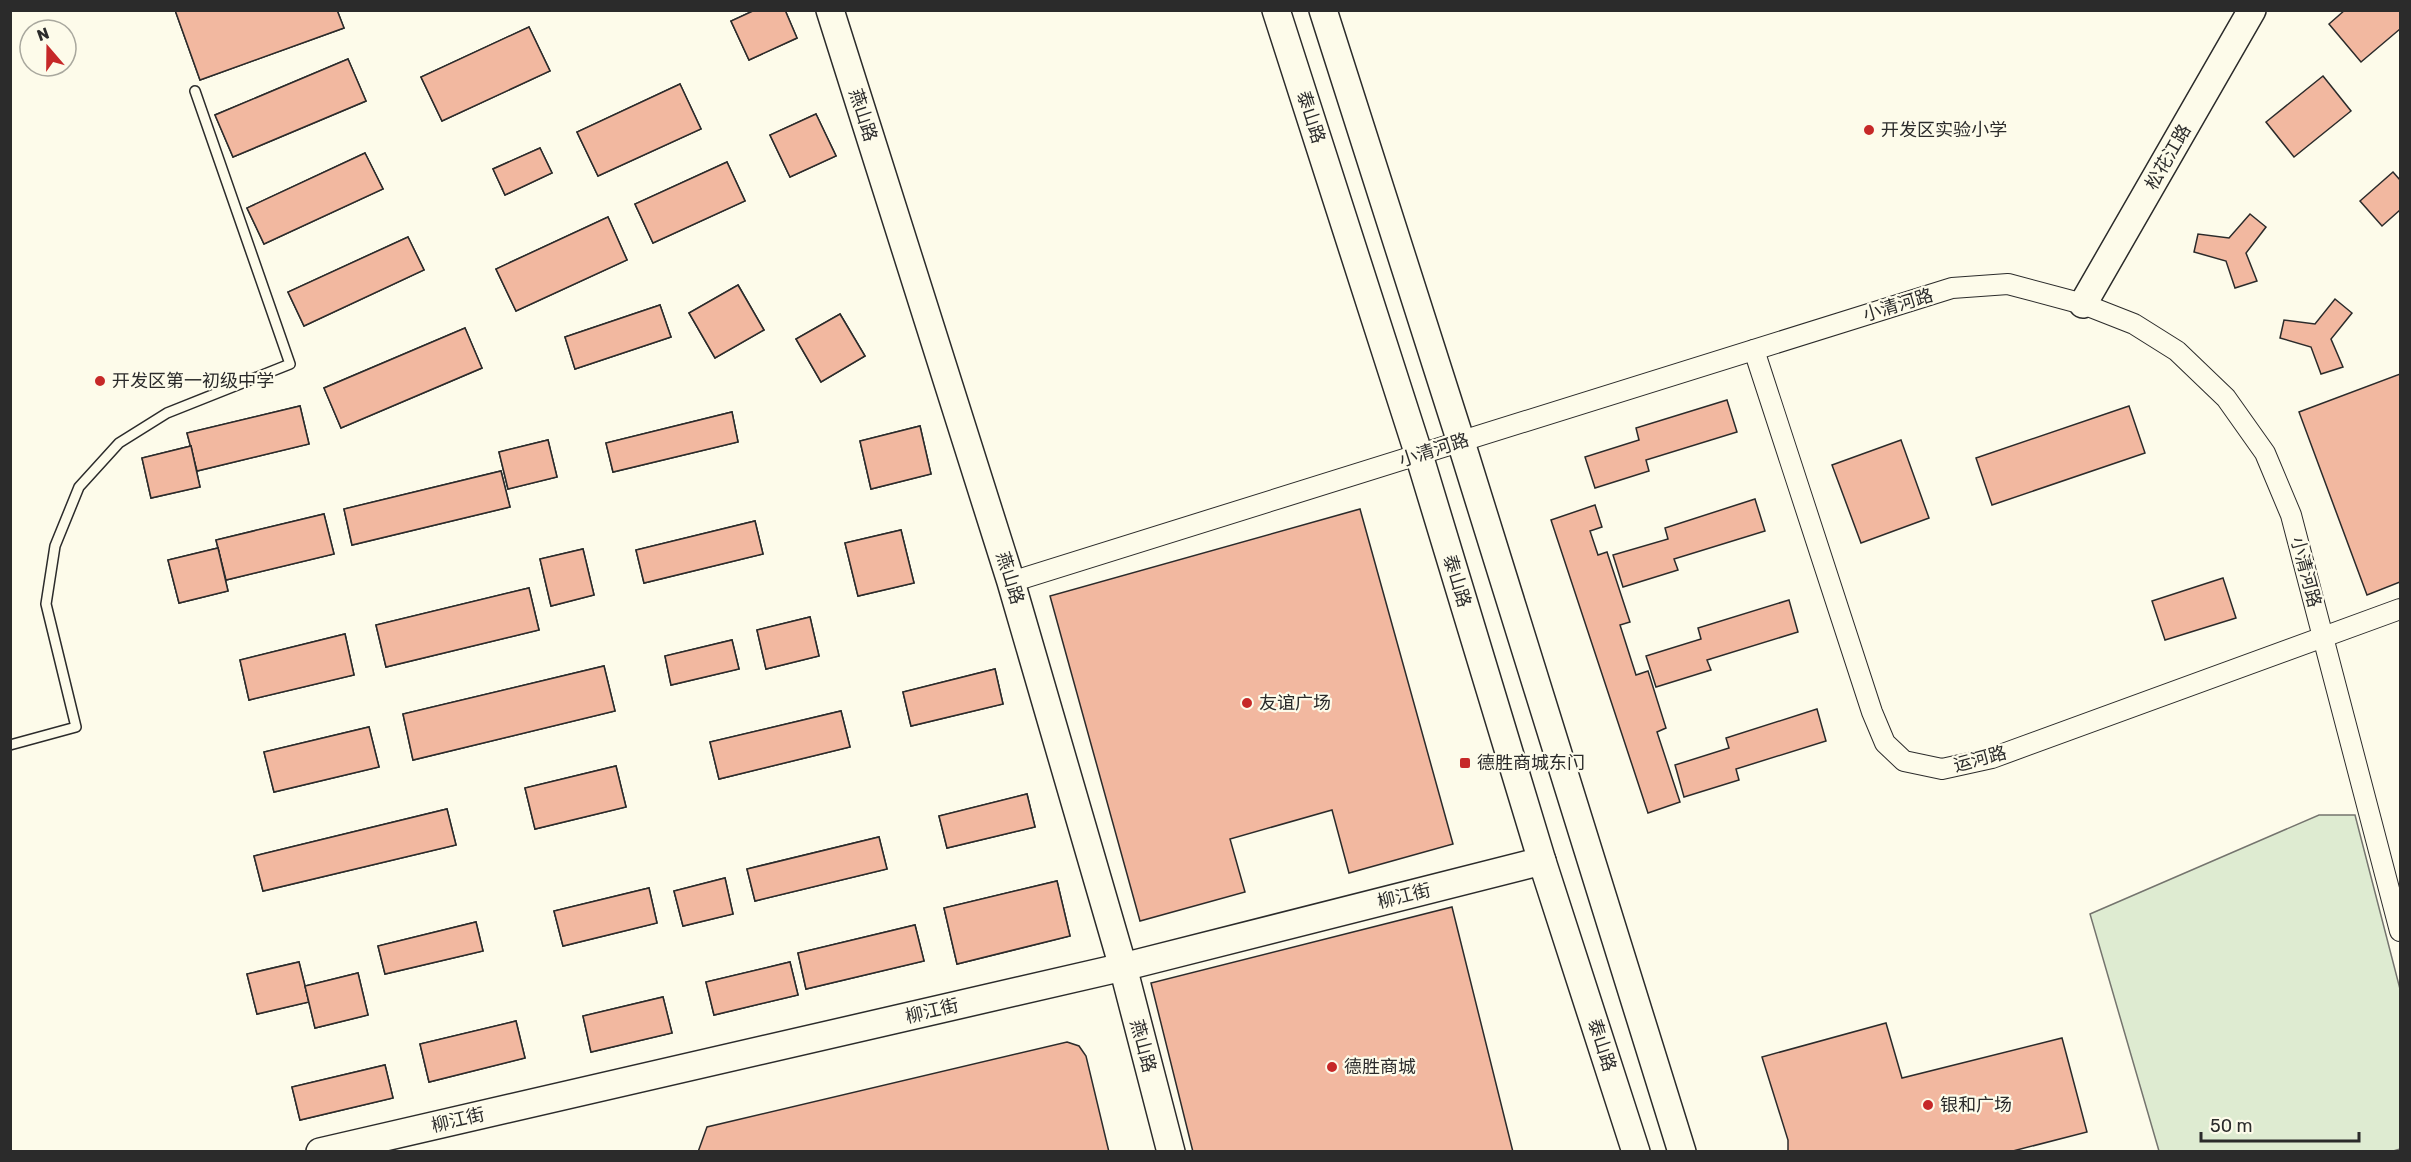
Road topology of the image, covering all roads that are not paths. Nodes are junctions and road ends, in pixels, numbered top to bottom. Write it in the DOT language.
graph roads {
  1 [pos="830,10"];
  2 [pos="1276,10"];
  3 [pos="1323,10"];
  4 [pos="2252,10"];
  5 [pos="195,91"];
  6 [pos="2083,304"];
  7 [pos="1754,350"];
  8 [pos="1461,442"];
  9 [pos="1419,455"];
  10 [pos="1011,582"];
  11 [pos="2400,609"];
  12 [pos="2322,637"];
  13 [pos="10,745"];
  14 [pos="1542,861"];
  15 [pos="2400,931"];
  16 [pos="1123,967"];
  17 [pos="320,1152"];
  18 [pos="1171,1152"];
  19 [pos="1636,1152"];
  20 [pos="1682,1152"];
  1 -- 10 [label="street, 燕山路"];
  2 -- 9 [label="street, 泰山路"];
  3 -- 8 [label="street"];
  4 -- 6 [label="street, 松花江路"];
  5 -- 13 [label="lane"];
  6 -- 7 [label="street, 小清河路"];
  6 -- 12 [label="street, 小清河路"];
  7 -- 8 [label="street, 小清河路"];
  7 -- 12 [label="street, 运河路"];
  8 -- 9 [label="street, 小清河路"];
  8 -- 20 [label="street"];
  9 -- 10 [label="street, 小清河路"];
  9 -- 14 [label="street, 泰山路"];
  10 -- 16 [label="street, 燕山路"];
  11 -- 12 [label="street, 运河路"];
  12 -- 15 [label="street, 小清河路"];
  14 -- 16 [label="street, 柳江街"];
  14 -- 19 [label="street, 泰山路"];
  16 -- 17 [label="street, 柳江街"];
  16 -- 18 [label="street, 燕山路"];
}
